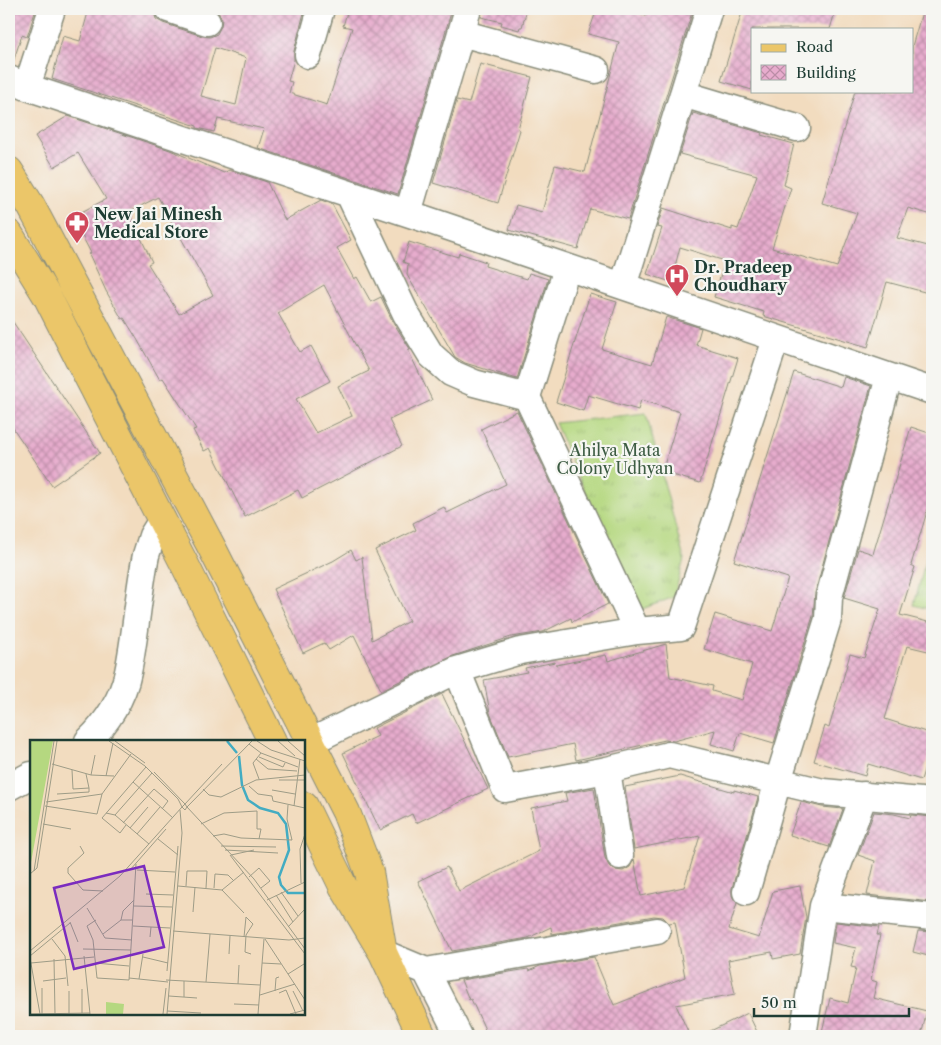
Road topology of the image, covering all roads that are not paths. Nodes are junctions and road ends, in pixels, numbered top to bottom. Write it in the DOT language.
graph roads {
  1 [pos="52,9"];
  2 [pos="168,9"];
  3 [pos="321,9"];
  4 [pos="709,9"];
  5 [pos="465,21"];
  6 [pos="207,22"];
  7 [pos="308,55"];
  8 [pos="596,70"];
  9 [pos="18,83"];
  10 [pos="683,94"];
  11 [pos="797,128"];
  12 [pos="9,171"];
  13 [pos="349,194"];
  14 [pos="408,213"];
  15 [pos="9,234"];
  16 [pos="567,268"];
  17 [pos="622,286"];
  18 [pos="776,339"];
  19 [pos="889,377"];
  20 [pos="932,391"];
  21 [pos="527,396"];
  22 [pos="175,478"];
  23 [pos="148,493"];
  24 [pos="162,520"];
  25 [pos="637,631"];
  26 [pos="457,670"];
  27 [pos="89,740"];
  28 [pos="272,740"];
  29 [pos="310,742"];
  30 [pos="607,770"];
  31 [pos="30,776"];
  32 [pos="778,781"];
  33 [pos="9,787"];
  34 [pos="864,795"];
  35 [pos="932,802"];
  36 [pos="305,808"];
  37 [pos="620,856"];
  38 [pos="746,892"];
  39 [pos="823,906"];
  40 [pos="932,917"];
  41 [pos="658,931"];
  42 [pos="383,953"];
  43 [pos="426,971"];
  44 [pos="422,1036"];
  45 [pos="459,1036"];
  46 [pos="803,1036"];
  1 -- 9 [label="street"];
  2 -- 6 [label="street"];
  3 -- 7 [label="street"];
  4 -- 10 [label="street"];
  5 -- 8 [label="street"];
  5 -- 14 [label="street"];
  9 -- 13 [label="street"];
  10 -- 11 [label="street"];
  10 -- 17 [label="street"];
  12 -- 22 [label="main road"];
  13 -- 14 [label="street"];
  13 -- 21 [label="street"];
  14 -- 16 [label="street"];
  15 -- 23 [label="main road"];
  16 -- 17 [label="street"];
  16 -- 21 [label="street"];
  17 -- 18 [label="street"];
  18 -- 19 [label="street"];
  18 -- 25 [label="street"];
  19 -- 20 [label="street"];
  19 -- 32 [label="street"];
  21 -- 25 [label="street"];
  22 -- 23 [label="main road"];
  22 -- 29 [label="main road"];
  23 -- 24 [label="main road"];
  24 -- 27 [label="street"];
  24 -- 28 [label="main road"];
  25 -- 26 [label="street"];
  26 -- 29 [label="street"];
  26 -- 30 [label="street"];
  29 -- 42 [label="main road"];
  30 -- 32 [label="street"];
  30 -- 37 [label="street"];
  31 -- 33 [label="street"];
  32 -- 34 [label="street"];
  32 -- 38 [label="street"];
  34 -- 35 [label="street"];
  34 -- 39 [label="street"];
  36 -- 42 [label="main road"];
  39 -- 40 [label="street"];
  39 -- 46 [label="street"];
  41 -- 43 [label="street"];
  42 -- 43 [label="street"];
  42 -- 44 [label="main road"];
  43 -- 45 [label="street"];
}
